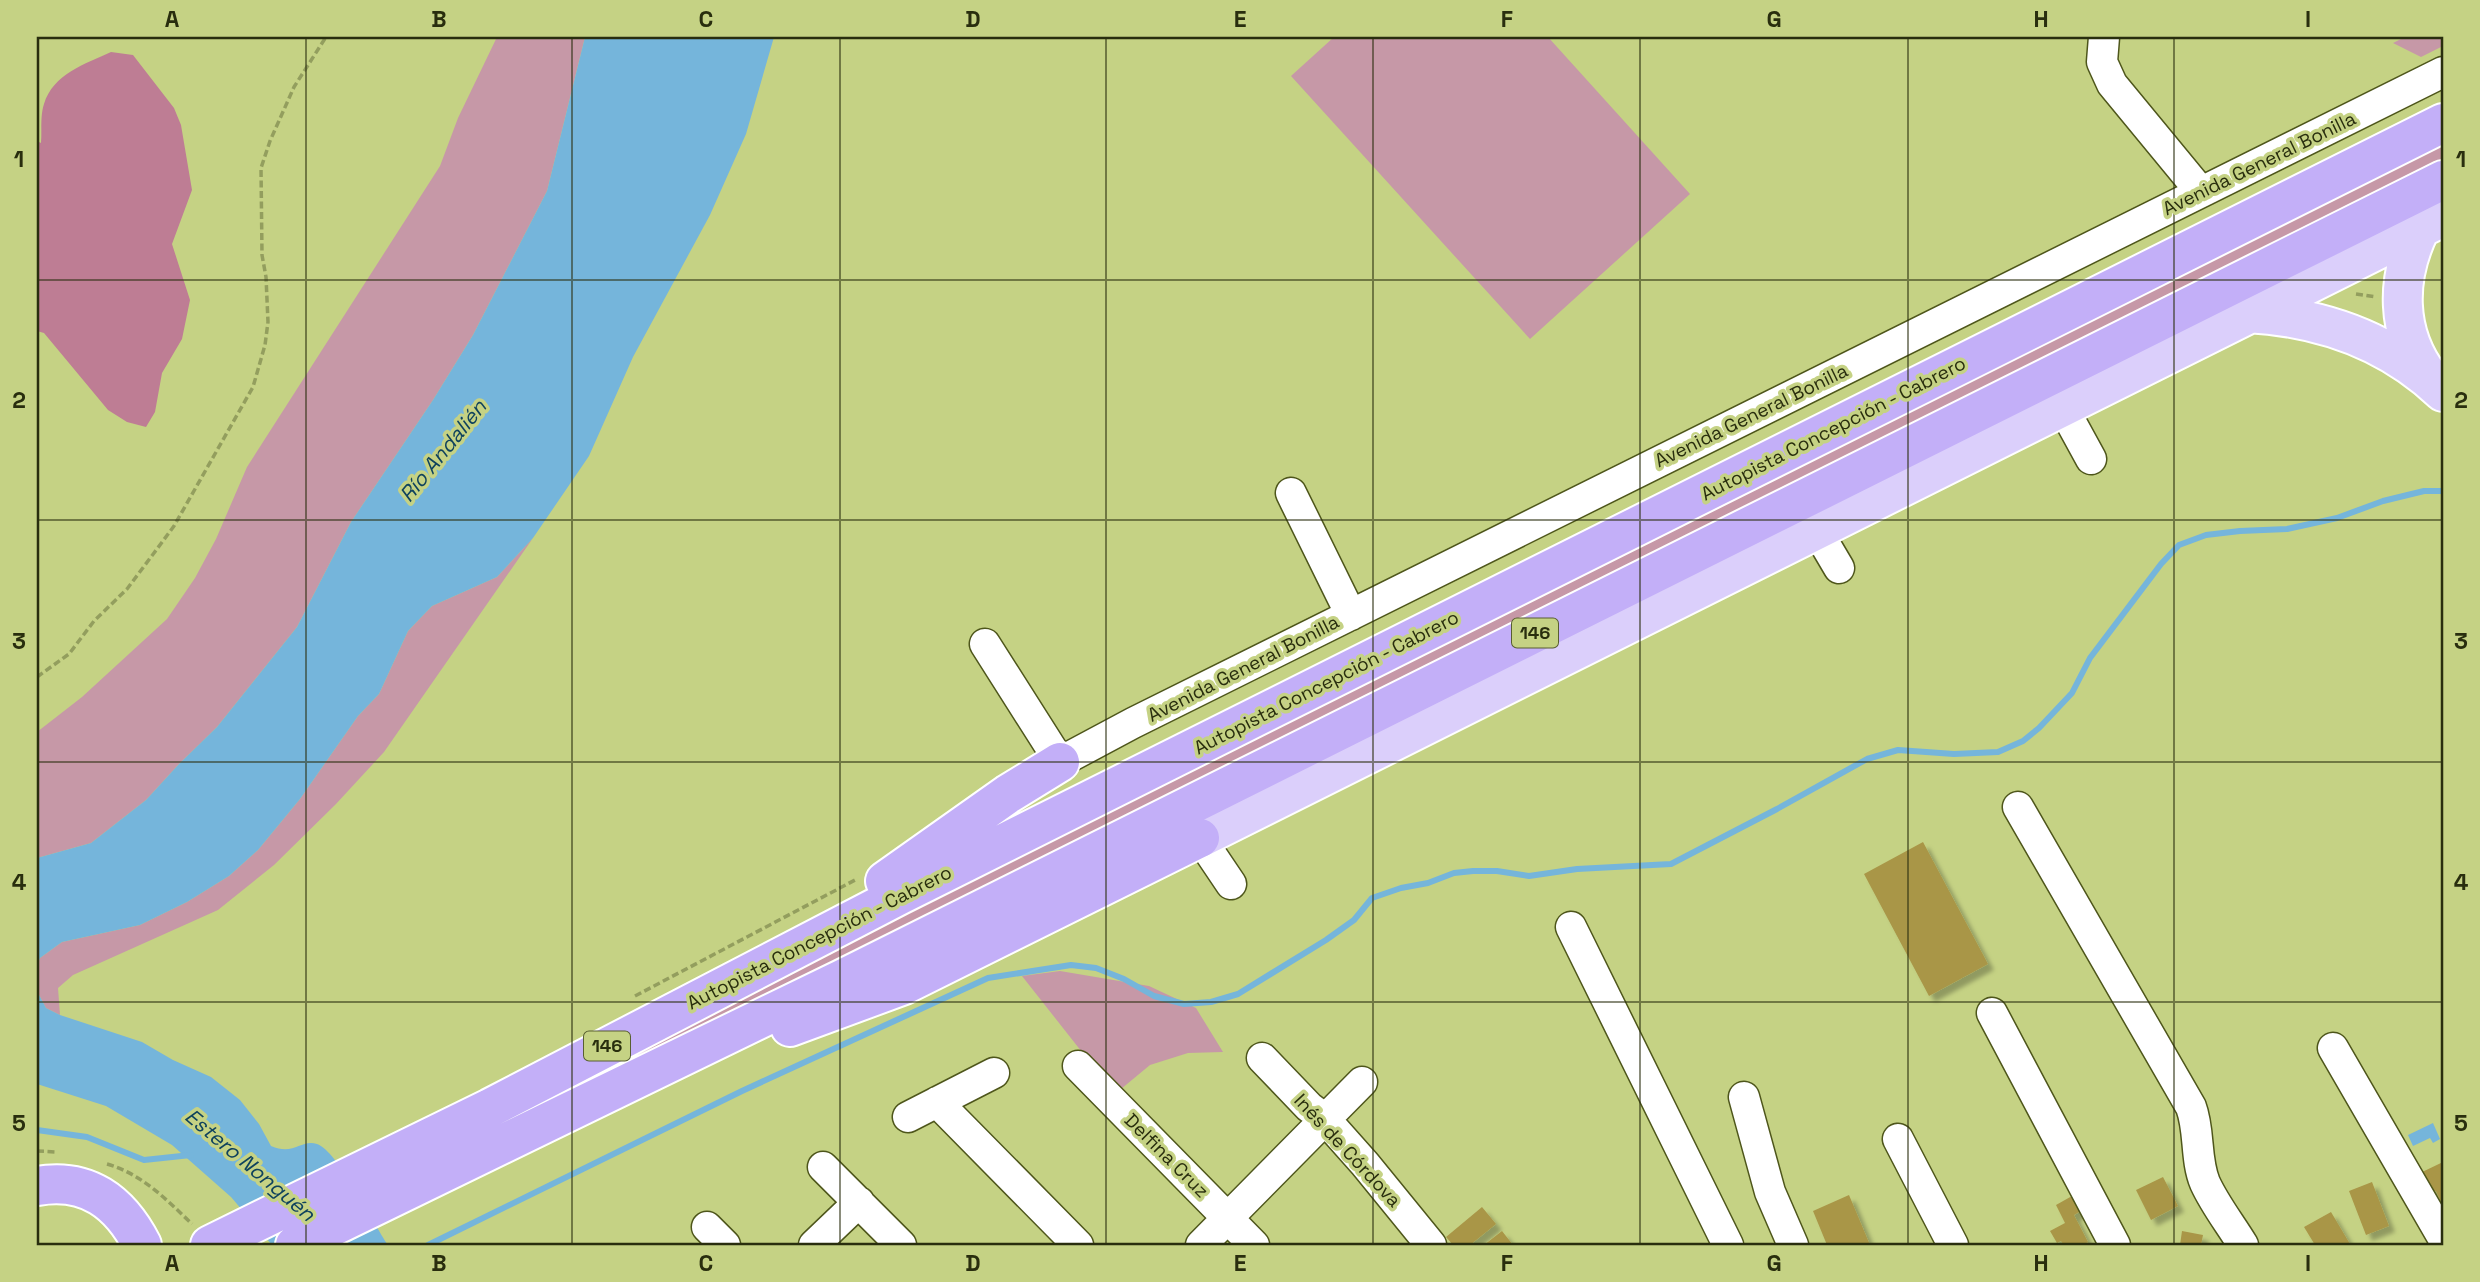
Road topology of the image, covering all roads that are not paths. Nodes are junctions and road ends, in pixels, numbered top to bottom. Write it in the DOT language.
graph roads {
  1 [pos="2104,37"];
  2 [pos="2443,72"];
  3 [pos="2443,123"];
  4 [pos="2443,180"];
  5 [pos="2201,192"];
  6 [pos="2432,223"];
  7 [pos="2247,313"];
  8 [pos="2439,389"];
  9 [pos="2062,406"];
  10 [pos="2091,459"];
  11 [pos="1291,493"];
  12 [pos="1816,529"];
  13 [pos="1839,568"];
  14 [pos="1351,615"];
  15 [pos="985,644"];
  16 [pos="1060,762"];
  17 [pos="2018,807"];
  18 [pos="1200,838"];
  19 [pos="1231,884"];
  20 [pos="1571,927"];
  21 [pos="761,967"];
  22 [pos="1992,1013"];
  23 [pos="2333,1048"];
  24 [pos="1262,1058"];
  25 [pos="1079,1066"];
  26 [pos="994,1073"];
  27 [pos="1363,1082"];
  28 [pos="626,1084"];
  29 [pos="1744,1097"];
  30 [pos="937,1102"];
  31 [pos="908,1117"];
  32 [pos="1325,1119"];
  33 [pos="1898,1139"];
  34 [pos="2197,1150"];
  35 [pos="823,1167"];
  36 [pos="50,1184"];
  37 [pos="372,1187"];
  38 [pos="859,1202"];
  39 [pos="1228,1217"];
  40 [pos="2443,1238"];
  41 [pos="142,1245"];
  42 [pos="211,1245"];
  43 [pos="295,1245"];
  44 [pos="814,1245"];
  45 [pos="901,1245"];
  46 [pos="1078,1245"];
  47 [pos="1202,1245"];
  48 [pos="1254,1245"];
  49 [pos="1431,1245"];
  50 [pos="1728,1245"];
  51 [pos="1793,1245"];
  52 [pos="1953,1245"];
  53 [pos="2115,1245"];
  54 [pos="2220,1245"];
  55 [pos="2243,1245"];
  1 -- 5 [label="street"];
  2 -- 5 [label="street, Avenida General Bonilla"];
  3 -- 21 [label="highway, Autopista Concepción - Cabrero / 146"];
  4 -- 28 [label="highway, Autopista Concepción - Cabrero / 146"];
  5 -- 14 [label="street, Avenida General Bonilla"];
  6 -- 7 [label="main road"];
  6 -- 8 [label="main road"];
  7 -- 8 [label="main road"];
  7 -- 9 [label="main road"];
  9 -- 10 [label="street"];
  9 -- 12 [label="main road"];
  11 -- 14 [label="street"];
  12 -- 13 [label="street"];
  12 -- 18 [label="main road"];
  14 -- 16 [label="street, Avenida General Bonilla"];
  15 -- 16 [label="street"];
  16 -- 21 [label="highway"];
  17 -- 34 [label="street"];
  18 -- 19 [label="street"];
  18 -- 28 [label="highway"];
  20 -- 50 [label="street"];
  21 -- 37 [label="highway, Autopista Concepción - Cabrero / 146"];
  22 -- 53 [label="street"];
  23 -- 40 [label="street"];
  24 -- 32 [label="street, Inés de Córdova"];
  25 -- 39 [label="street, Delfina Cruz"];
  26 -- 30 [label="street"];
  27 -- 32 [label="street"];
  28 -- 37 [label="highway, Autopista Concepción - Cabrero / 146"];
  29 -- 51 [label="street"];
  30 -- 31 [label="street"];
  30 -- 46 [label="street"];
  32 -- 39 [label="street"];
  32 -- 49 [label="street, Inés de Córdova"];
  33 -- 52 [label="street"];
  34 -- 54 [label="street"];
  34 -- 55 [label="street"];
  35 -- 38 [label="street"];
  36 -- 41 [label="highway"];
  37 -- 42 [label="highway, Autopista Concepción - Cabrero / 146"];
  37 -- 43 [label="highway, Autopista Concepción - Cabrero / 146"];
  38 -- 44 [label="street"];
  38 -- 45 [label="street"];
  39 -- 47 [label="street"];
  39 -- 48 [label="street, Delfina Cruz"];
}
